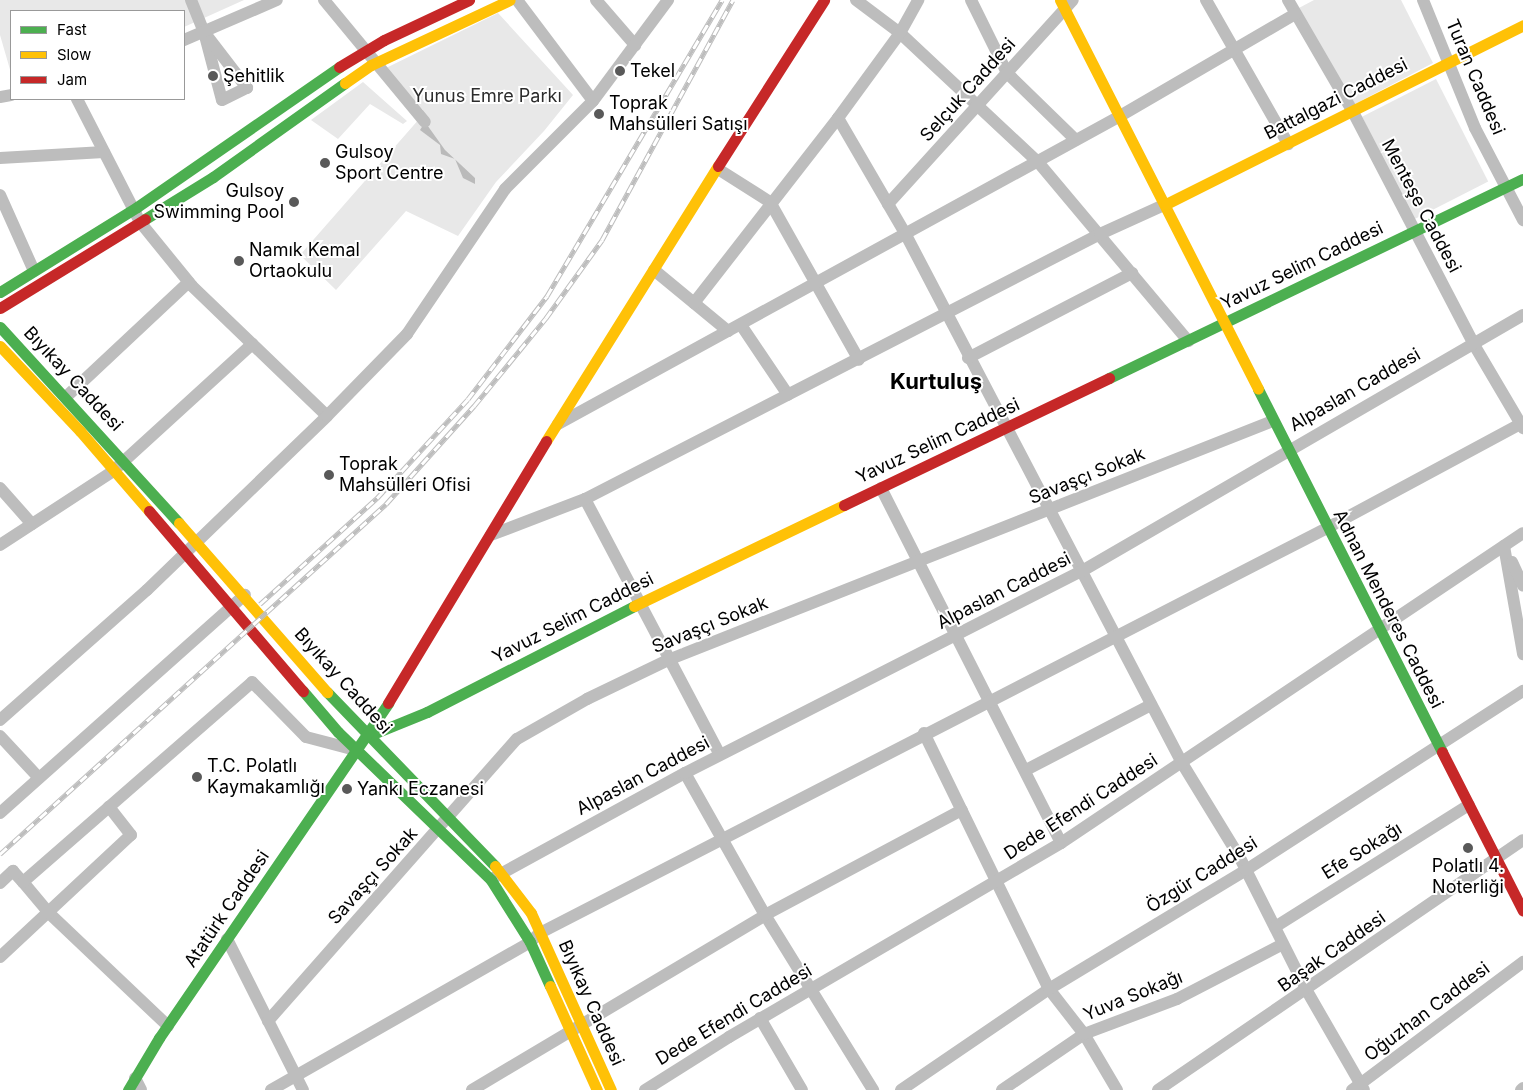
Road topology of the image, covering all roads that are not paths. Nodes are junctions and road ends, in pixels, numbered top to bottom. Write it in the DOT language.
graph roads {
  1 [pos="191,0"];
  2 [pos="277,0"];
  3 [pos="324,0"];
  4 [pos="469,0"];
  5 [pos="510,0"];
  6 [pos="517,0"];
  7 [pos="596,0"];
  8 [pos="668,0"];
  9 [pos="824,0"];
  10 [pos="856,0"];
  11 [pos="918,0"];
  12 [pos="971,0"];
  13 [pos="1206,0"];
  14 [pos="1288,0"];
  15 [pos="1423,0"];
  16 [pos="1066,3"];
  17 [pos="1295,14"];
  18 [pos="1523,25"];
  19 [pos="204,32"];
  20 [pos="900,33"];
  21 [pos="185,40"];
  22 [pos="635,45"];
  23 [pos="1234,49"];
  24 [pos="366,52"];
  25 [pos="1449,60"];
  26 [pos="376,63"];
  27 [pos="1007,73"];
  28 [pos="78,100"];
  29 [pos="593,101"];
  30 [pos="979,104"];
  31 [pos="1353,112"];
  32 [pos="1120,116"];
  33 [pos="838,118"];
  34 [pos="426,122"];
  35 [pos="1076,140"];
  36 [pos="1288,144"];
  37 [pos="104,152"];
  38 [pos="0,158"];
  39 [pos="1038,162"];
  40 [pos="718,169"];
  41 [pos="1523,179"];
  42 [pos="1506,187"];
  43 [pos="0,195"];
  44 [pos="770,202"];
  45 [pos="888,204"];
  46 [pos="1166,204"];
  47 [pos="132,210"];
  48 [pos="1523,220"];
  49 [pos="140,222"];
  50 [pos="1414,231"];
  51 [pos="906,234"];
  52 [pos="1100,234"];
  53 [pos="654,270"];
  54 [pos="34,271"];
  55 [pos="1132,273"];
  56 [pos="188,282"];
  57 [pos="816,284"];
  58 [pos="0,292"];
  59 [pos="694,303"];
  60 [pos="0,308"];
  61 [pos="946,315"];
  62 [pos="1523,315"];
  63 [pos="1224,323"];
  64 [pos="741,325"];
  65 [pos="0,327"];
  66 [pos="728,332"];
  67 [pos="1188,341"];
  68 [pos="1474,343"];
  69 [pos="252,344"];
  70 [pos="0,346"];
  71 [pos="968,358"];
  72 [pos="859,360"];
  73 [pos="788,395"];
  74 [pos="66,397"];
  75 [pos="327,416"];
  76 [pos="1520,419"];
  77 [pos="1273,421"];
  78 [pos="558,424"];
  79 [pos="1005,429"];
  80 [pos="1288,449"];
  81 [pos="123,460"];
  82 [pos="112,472"];
  83 [pos="0,488"];
  84 [pos="881,488"];
  85 [pos="585,499"];
  86 [pos="1047,510"];
  87 [pos="32,524"];
  88 [pos="1327,528"];
  89 [pos="1523,533"];
  90 [pos="491,535"];
  91 [pos="197,542"];
  92 [pos="0,545"];
  93 [pos="1504,546"];
  94 [pos="186,553"];
  95 [pos="918,561"];
  96 [pos="1082,571"];
  97 [pos="1523,586"];
  98 [pos="245,595"];
  99 [pos="638,604"];
  100 [pos="231,606"];
  101 [pos="1380,631"];
  102 [pos="1114,635"];
  103 [pos="956,636"];
  104 [pos="1523,654"];
  105 [pos="668,660"];
  106 [pos="1523,691"];
  107 [pos="990,700"];
  108 [pos="1151,705"];
  109 [pos="0,720"];
  110 [pos="924,734"];
  111 [pos="0,736"];
  112 [pos="368,736"];
  113 [pos="1438,746"];
  114 [pos="357,750"];
  115 [pos="720,755"];
  116 [pos="1182,763"];
  117 [pos="1026,770"];
  118 [pos="685,773"];
  119 [pos="39,778"];
  120 [pos="1469,805"];
  121 [pos="109,807"];
  122 [pos="962,810"];
  123 [pos="0,813"];
  124 [pos="447,817"];
  125 [pos="438,829"];
  126 [pos="720,838"];
  127 [pos="1523,840"];
  128 [pos="1060,843"];
  129 [pos="1496,859"];
  130 [pos="1246,870"];
  131 [pos="496,876"];
  132 [pos="996,881"];
  133 [pos="0,882"];
  134 [pos="23,882"];
  135 [pos="1523,911"];
  136 [pos="49,913"];
  137 [pos="765,915"];
  138 [pos="1275,927"];
  139 [pos="540,933"];
  140 [pos="227,939"];
  141 [pos="530,942"];
  142 [pos="1283,944"];
  143 [pos="0,958"];
  144 [pos="1523,962"];
  145 [pos="810,989"];
  146 [pos="1049,989"];
  147 [pos="1307,991"];
  148 [pos="760,1018"];
  149 [pos="268,1020"];
  150 [pos="168,1026"];
  151 [pos="575,1027"];
  152 [pos="1084,1034"];
  153 [pos="296,1074"];
  154 [pos="135,1078"];
  155 [pos="1359,1088"];
  156 [pos="128,1090"];
  157 [pos="141,1090"];
  158 [pos="271,1090"];
  159 [pos="303,1090"];
  160 [pos="472,1090"];
  161 [pos="597,1090"];
  162 [pos="611,1090"];
  163 [pos="645,1090"];
  164 [pos="802,1090"];
  165 [pos="873,1090"];
  166 [pos="901,1090"];
  167 [pos="1002,1090"];
  168 [pos="1117,1090"];
  169 [pos="1158,1090"];
  1 -- 19 [label="street"];
  2 -- 19 [label="street"];
  3 -- 24 [label="street"];
  4 -- 24 [label="street"];
  5 -- 26 [label="street"];
  6 -- 29 [label="street"];
  7 -- 22 [label="street"];
  8 -- 22 [label="street"];
  9 -- 40 [label="street, Atatürk Caddesi"];
  10 -- 20 [label="street"];
  11 -- 20 [label="street"];
  12 -- 27 [label="street"];
  13 -- 23 [label="street"];
  14 -- 17 [label="street, Menteşe Caddesi"];
  15 -- 25 [label="street, Turan Caddesi"];
  16 -- 27 [label="street, Selçuk Caddesi"];
  16 -- 32 [label="street, Adnan Menderes Caddesi"];
  17 -- 23 [label="street"];
  17 -- 31 [label="street, Menteşe Caddesi"];
  18 -- 25 [label="street, Battalgazi Caddesi"];
  19 -- 19 [label="street"];
  19 -- 21 [label="street"];
  20 -- 30 [label="street"];
  20 -- 33 [label="street"];
  22 -- 29 [label="street"];
  23 -- 32 [label="street"];
  23 -- 36 [label="street"];
  24 -- 26 [label="street"];
  24 -- 47 [label="street"];
  25 -- 31 [label="street, Battalgazi Caddesi"];
  25 -- 42 [label="street, Turan Caddesi"];
  26 -- 34 [label="street"];
  26 -- 49 [label="street"];
  27 -- 30 [label="street, Selçuk Caddesi"];
  27 -- 35 [label="street"];
  28 -- 37 [label="street"];
  29 -- 75 [label="street"];
  30 -- 39 [label="street"];
  30 -- 45 [label="street, Selçuk Caddesi"];
  31 -- 36 [label="street, Battalgazi Caddesi"];
  31 -- 50 [label="street, Menteşe Caddesi"];
  32 -- 35 [label="street"];
  32 -- 46 [label="street, Adnan Menderes Caddesi"];
  33 -- 44 [label="street"];
  33 -- 45 [label="street"];
  35 -- 39 [label="street"];
  36 -- 46 [label="street, Battalgazi Caddesi"];
  37 -- 38 [label="street"];
  37 -- 47 [label="street"];
  39 -- 51 [label="street"];
  39 -- 52 [label="street"];
  40 -- 44 [label="street"];
  40 -- 53 [label="street, Atatürk Caddesi"];
  41 -- 42 [label="street, Yavuz Selim Caddesi"];
  42 -- 48 [label="street, Turan Caddesi"];
  42 -- 50 [label="street, Yavuz Selim Caddesi"];
  43 -- 54 [label="street"];
  44 -- 57 [label="street"];
  44 -- 59 [label="street"];
  45 -- 51 [label="street"];
  46 -- 52 [label="street"];
  46 -- 63 [label="street, Adnan Menderes Caddesi"];
  47 -- 49 [label="street"];
  47 -- 54 [label="street"];
  49 -- 56 [label="street"];
  49 -- 60 [label="street"];
  50 -- 63 [label="street, Yavuz Selim Caddesi"];
  50 -- 68 [label="street, Menteşe Caddesi"];
  51 -- 57 [label="street"];
  51 -- 61 [label="street"];
  52 -- 55 [label="street"];
  52 -- 61 [label="street"];
  53 -- 59 [label="street"];
  53 -- 78 [label="street, Atatürk Caddesi"];
  54 -- 58 [label="street"];
  55 -- 67 [label="street"];
  55 -- 71 [label="street"];
  56 -- 69 [label="street"];
  56 -- 74 [label="street"];
  57 -- 64 [label="street"];
  57 -- 72 [label="street"];
  59 -- 66 [label="street"];
  61 -- 71 [label="street"];
  61 -- 72 [label="street"];
  62 -- 68 [label="street, Alpaslan Caddesi"];
  63 -- 67 [label="street, Yavuz Selim Caddesi"];
  63 -- 77 [label="street, Adnan Menderes Caddesi"];
  64 -- 66 [label="street"];
  64 -- 73 [label="street"];
  65 -- 74 [label="street, Bıyıkay Caddesi"];
  66 -- 78 [label="street"];
  67 -- 79 [label="street, Yavuz Selim Caddesi"];
  68 -- 76 [label="street, Menteşe Caddesi"];
  68 -- 80 [label="street, Alpaslan Caddesi"];
  69 -- 75 [label="street"];
  69 -- 81 [label="street"];
  70 -- 82 [label="street, Bıyıkay Caddesi"];
  71 -- 79 [label="street"];
  72 -- 73 [label="street"];
  73 -- 85 [label="street"];
  74 -- 81 [label="street, Bıyıkay Caddesi"];
  75 -- 91 [label="street"];
  76 -- 88 [label="street"];
  77 -- 80 [label="street, Adnan Menderes Caddesi"];
  77 -- 86 [label="street, Savaşçı Sokak"];
  78 -- 90 [label="street, Atatürk Caddesi"];
  79 -- 84 [label="street, Yavuz Selim Caddesi"];
  79 -- 86 [label="street"];
  80 -- 88 [label="street, Adnan Menderes Caddesi"];
  80 -- 96 [label="street, Alpaslan Caddesi"];
  81 -- 82 [label="street"];
  81 -- 91 [label="street, Bıyıkay Caddesi"];
  82 -- 87 [label="street"];
  82 -- 94 [label="street, Bıyıkay Caddesi"];
  83 -- 87 [label="street"];
  84 -- 95 [label="street"];
  84 -- 99 [label="street, Yavuz Selim Caddesi"];
  85 -- 90 [label="street"];
  85 -- 99 [label="street"];
  86 -- 95 [label="street, Savaşçı Sokak"];
  86 -- 96 [label="street"];
  87 -- 92 [label="street"];
  88 -- 101 [label="street, Adnan Menderes Caddesi"];
  88 -- 102 [label="street"];
  89 -- 93 [label="street, Dede Efendi Caddesi"];
  90 -- 112 [label="street, Atatürk Caddesi"];
  91 -- 94 [label="street"];
  91 -- 98 [label="street, Bıyıkay Caddesi"];
  93 -- 97 [label="street"];
  93 -- 101 [label="street, Dede Efendi Caddesi"];
  93 -- 104 [label="street"];
  94 -- 100 [label="street, Bıyıkay Caddesi"];
  94 -- 109 [label="street"];
  95 -- 103 [label="street"];
  95 -- 105 [label="street, Savaşçı Sokak"];
  96 -- 102 [label="street"];
  96 -- 103 [label="street, Alpaslan Caddesi"];
  98 -- 100 [label="street"];
  98 -- 112 [label="street, Bıyıkay Caddesi"];
  99 -- 105 [label="street"];
  99 -- 112 [label="street, Yavuz Selim Caddesi"];
  100 -- 114 [label="street, Bıyıkay Caddesi"];
  100 -- 119 [label="street"];
  101 -- 113 [label="street, Adnan Menderes Caddesi"];
  101 -- 116 [label="street, Dede Efendi Caddesi"];
  102 -- 107 [label="street"];
  102 -- 108 [label="street"];
  103 -- 107 [label="street"];
  103 -- 115 [label="street, Alpaslan Caddesi"];
  105 -- 115 [label="street"];
  105 -- 124 [label="street, Savaşçı Sokak"];
  106 -- 113 [label="street, Özgür Caddesi"];
  107 -- 110 [label="street"];
  107 -- 117 [label="street"];
  108 -- 116 [label="street"];
  108 -- 117 [label="street"];
  110 -- 122 [label="street"];
  110 -- 126 [label="street"];
  111 -- 119 [label="street"];
  112 -- 114 [label="street, Atatürk Caddesi"];
  112 -- 124 [label="street, Bıyıkay Caddesi"];
  113 -- 120 [label="street, Adnan Menderes Caddesi"];
  113 -- 130 [label="street, Özgür Caddesi"];
  114 -- 121 [label="street"];
  114 -- 125 [label="street, Bıyıkay Caddesi"];
  114 -- 140 [label="street, Atatürk Caddesi"];
  115 -- 118 [label="street, Alpaslan Caddesi"];
  116 -- 128 [label="street, Dede Efendi Caddesi"];
  116 -- 130 [label="street"];
  117 -- 128 [label="street"];
  118 -- 126 [label="street"];
  118 -- 131 [label="street, Alpaslan Caddesi"];
  119 -- 123 [label="street"];
  120 -- 129 [label="street, Adnan Menderes Caddesi"];
  120 -- 138 [label="street, Efe Sokağı"];
  121 -- 134 [label="street"];
  121 -- 136 [label="street"];
  122 -- 132 [label="street"];
  122 -- 137 [label="street"];
  124 -- 125 [label="street, Savaşçı Sokak"];
  124 -- 131 [label="street, Bıyıkay Caddesi"];
  125 -- 131 [label="street, Bıyıkay Caddesi"];
  125 -- 149 [label="street, Savaşçı Sokak"];
  126 -- 137 [label="street"];
  126 -- 139 [label="street"];
  127 -- 129 [label="street, Başak Caddesi"];
  128 -- 132 [label="street, Dede Efendi Caddesi"];
  129 -- 135 [label="street, Adnan Menderes Caddesi"];
  129 -- 147 [label="street, Başak Caddesi"];
  130 -- 138 [label="street"];
  130 -- 146 [label="street, Özgür Caddesi"];
  131 -- 139 [label="street, Bıyıkay Caddesi"];
  131 -- 141 [label="street, Bıyıkay Caddesi"];
  132 -- 145 [label="street, Dede Efendi Caddesi"];
  132 -- 146 [label="street"];
  133 -- 134 [label="street"];
  134 -- 136 [label="street"];
  136 -- 143 [label="street"];
  136 -- 150 [label="street"];
  137 -- 145 [label="street"];
  137 -- 151 [label="street"];
  138 -- 142 [label="street"];
  139 -- 141 [label="street"];
  139 -- 151 [label="street, Bıyıkay Caddesi"];
  140 -- 149 [label="street"];
  140 -- 150 [label="street, Atatürk Caddesi"];
  141 -- 151 [label="street, Bıyıkay Caddesi"];
  141 -- 153 [label="street"];
  142 -- 147 [label="street"];
  142 -- 152 [label="street, Yuva Sokağı"];
  144 -- 155 [label="street, Oğuzhan Caddesi"];
  145 -- 148 [label="street, Dede Efendi Caddesi"];
  145 -- 165 [label="street"];
  146 -- 152 [label="street"];
  146 -- 166 [label="street, Özgür Caddesi"];
  147 -- 155 [label="street"];
  147 -- 169 [label="street, Başak Caddesi"];
  148 -- 163 [label="street, Dede Efendi Caddesi"];
  148 -- 164 [label="street"];
  149 -- 153 [label="street"];
  150 -- 154 [label="street, Atatürk Caddesi"];
  151 -- 160 [label="street"];
  151 -- 161 [label="street, Bıyıkay Caddesi"];
  151 -- 162 [label="street, Bıyıkay Caddesi"];
  152 -- 167 [label="street, Yuva Sokağı"];
  152 -- 168 [label="street"];
  153 -- 158 [label="street"];
  153 -- 159 [label="street"];
  154 -- 156 [label="street, Atatürk Caddesi"];
  154 -- 157 [label="street"];
}
